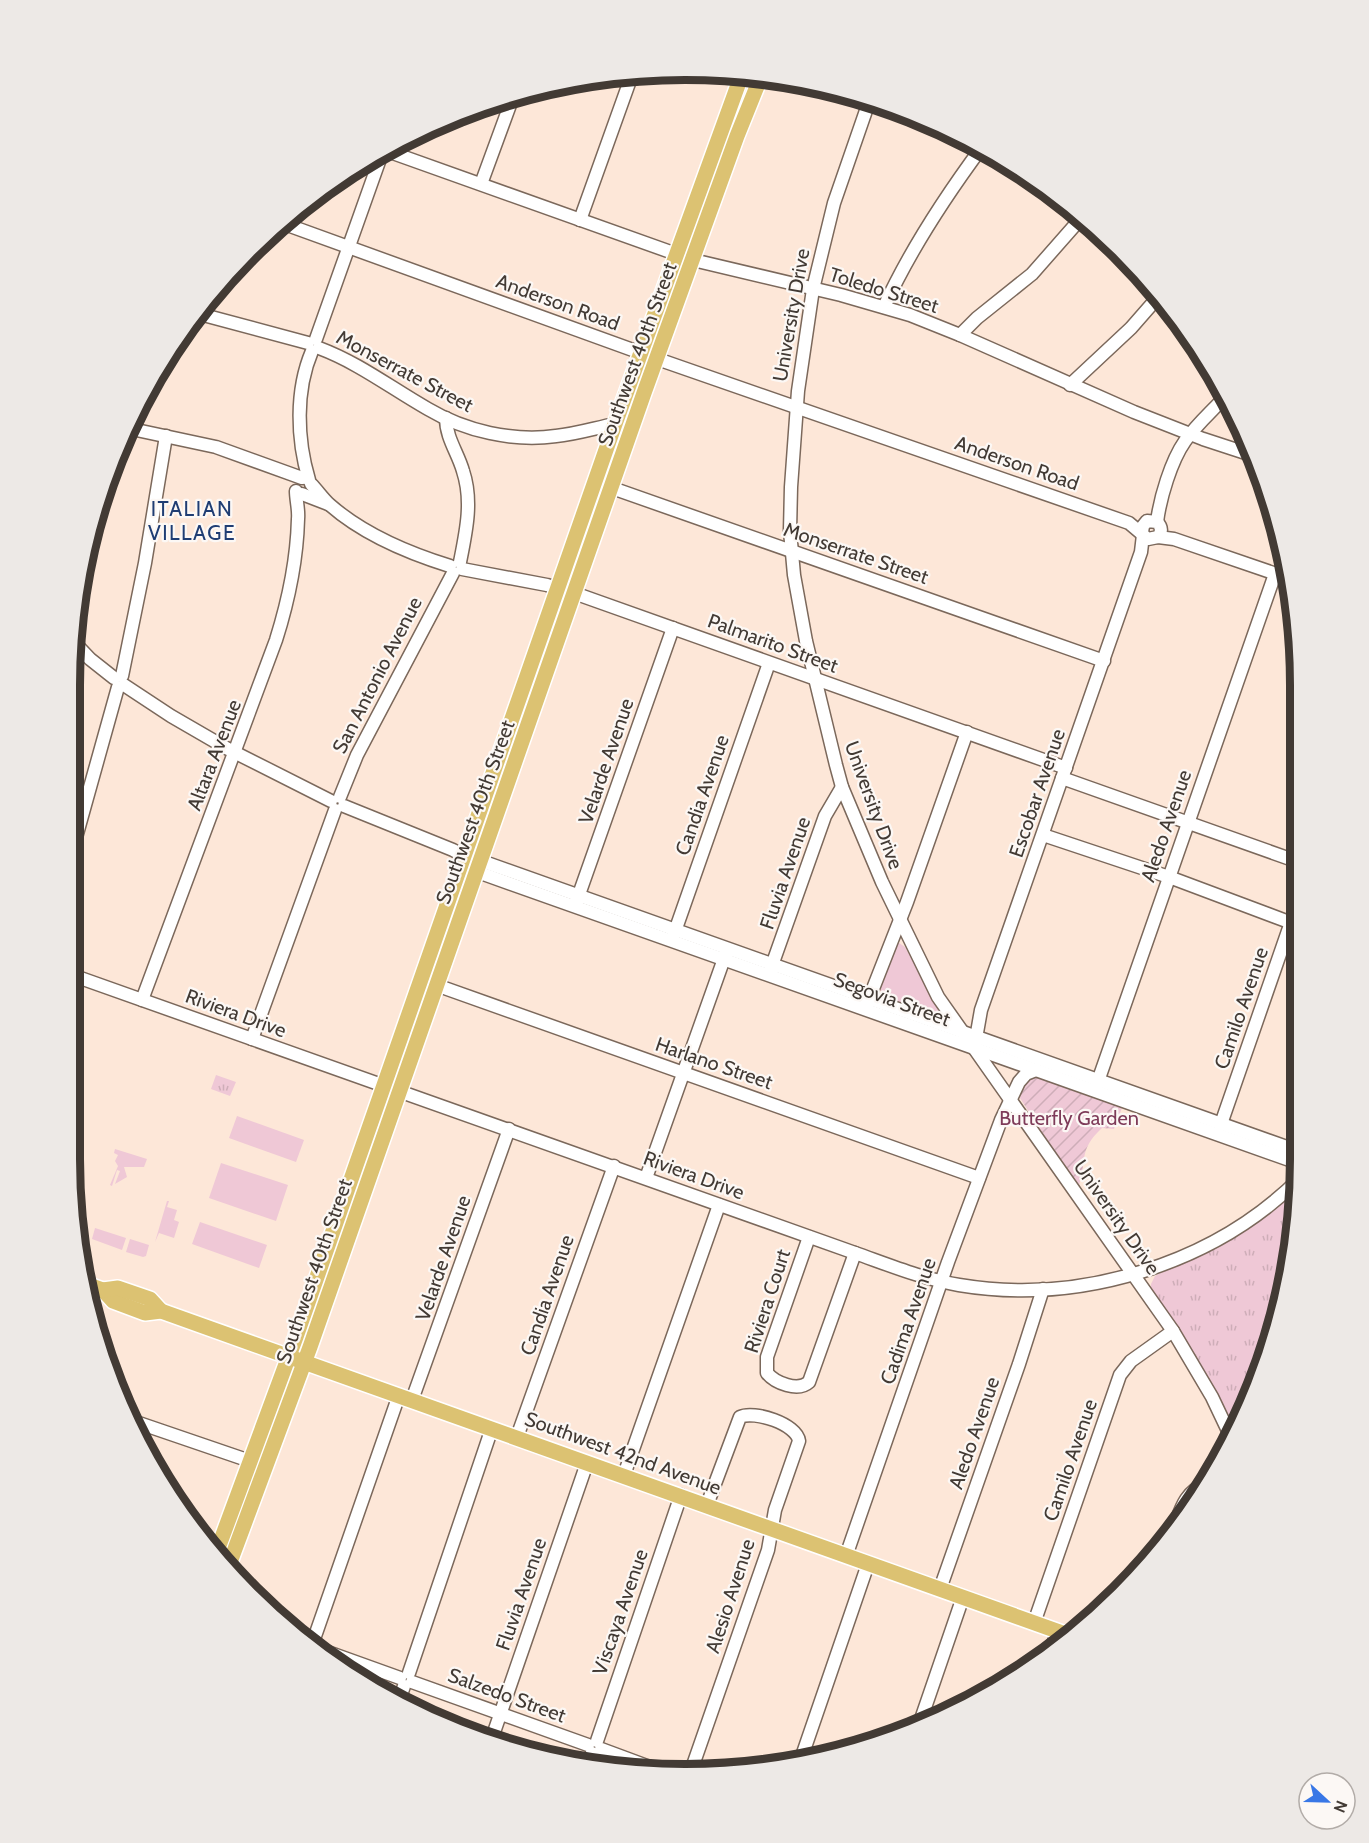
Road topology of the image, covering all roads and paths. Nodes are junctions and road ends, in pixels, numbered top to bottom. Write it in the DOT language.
graph roads {
  1 [pos="629,83"];
  2 [pos="739,83"];
  3 [pos="758,84"];
  4 [pos="510,106"];
  5 [pos="867,108"];
  6 [pos="393,155"];
  7 [pos="976,155"];
  8 [pos="380,162"];
  9 [pos="481,184"];
  10 [pos="580,220"];
  11 [pos="1076,224"];
  12 [pos="291,226"];
  13 [pos="348,246"];
  14 [pos="676,254"];
  15 [pos="693,260"];
  16 [pos="813,289"];
  17 [pos="1153,303"];
  18 [pos="884,307"];
  19 [pos="205,316"];
  20 [pos="960,335"];
  21 [pos="314,345"];
  22 [pos="641,352"];
  23 [pos="657,358"];
  24 [pos="1070,385"];
  25 [pos="1219,403"];
  26 [pos="796,406"];
  27 [pos="446,418"];
  28 [pos="615,424"];
  29 [pos="136,430"];
  30 [pos="1190,434"];
  31 [pos="166,436"];
  32 [pos="1242,452"];
  33 [pos="595,482"];
  34 [pos="302,486"];
  35 [pos="611,488"];
  36 [pos="1151,530"];
  37 [pos="791,550"];
  38 [pos="456,568"];
  39 [pos="1275,574"];
  40 [pos="1279,575"];
  41 [pos="558,588"];
  42 [pos="574,593"];
  43 [pos="673,628"];
  44 [pos="81,649"];
  45 [pos="1104,661"];
  46 [pos="769,663"];
  47 [pos="814,679"];
  48 [pos="119,682"];
  49 [pos="967,732"];
  50 [pos="235,753"];
  51 [pos="1064,773"];
  52 [pos="842,787"];
  53 [pos="337,804"];
  54 [pos="1188,822"];
  55 [pos="80,823"];
  56 [pos="1043,835"];
  57 [pos="464,855"];
  58 [pos="1290,859"];
  59 [pos="478,864"];
  60 [pos="1169,877"];
  61 [pos="577,901"];
  62 [pos="900,920"];
  63 [pos="1290,922"];
  64 [pos="673,935"];
  65 [pos="1290,935"];
  66 [pos="725,954"];
  67 [pos="771,970"];
  68 [pos="80,978"];
  69 [pos="436,986"];
  70 [pos="142,1000"];
  71 [pos="867,1004"];
  72 [pos="961,1031"];
  73 [pos="252,1039"];
  74 [pos="975,1043"];
  75 [pos="1036,1070"];
  76 [pos="683,1072"];
  77 [pos="384,1086"];
  78 [pos="1096,1086"];
  79 [pos="399,1090"];
  80 [pos="1010,1100"];
  81 [pos="1221,1124"];
  82 [pos="509,1129"];
  83 [pos="1290,1148"];
  84 [pos="1290,1160"];
  85 [pos="614,1166"];
  86 [pos="646,1178"];
  87 [pos="979,1178"];
  88 [pos="1289,1188"];
  89 [pos="719,1205"];
  90 [pos="809,1237"];
  91 [pos="855,1253"];
  92 [pos="1132,1275"];
  93 [pos="942,1281"];
  94 [pos="93,1287"];
  95 [pos="1043,1288"];
  96 [pos="1173,1331"];
  97 [pos="288,1357"];
  98 [pos="304,1362"];
  99 [pos="406,1398"];
  100 [pos="141,1424"];
  101 [pos="1226,1427"];
  102 [pos="492,1428"];
  103 [pos="518,1437"];
  104 [pos="250,1461"];
  105 [pos="587,1463"];
  106 [pos="624,1475"];
  107 [pos="681,1495"];
  108 [pos="707,1505"];
  109 [pos="771,1529"];
  110 [pos="219,1544"];
  111 [pos="846,1556"];
  112 [pos="231,1559"];
  113 [pos="868,1564"];
  114 [pos="940,1589"];
  115 [pos="963,1597"];
  116 [pos="1034,1623"];
  117 [pos="1060,1632"];
  118 [pos="318,1639"];
  119 [pos="333,1651"];
  120 [pos="406,1680"];
  121 [pos="402,1693"];
  122 [pos="501,1714"];
  123 [pos="923,1714"];
  124 [pos="494,1732"];
  125 [pos="593,1751"];
  126 [pos="803,1752"];
  127 [pos="622,1760"];
  128 [pos="694,1764"];
  1 -- 10 [label="street"];
  2 -- 14 [label="main road, Southwest 40th Street"];
  3 -- 15 [label="main road, Southwest 40th Street"];
  4 -- 9 [label="street"];
  5 -- 16 [label="street, University Drive"];
  6 -- 9 [label="street, Toledo Street"];
  7 -- 18 [label="street"];
  8 -- 13 [label="street, Altara Avenue"];
  9 -- 10 [label="street, Toledo Street"];
  10 -- 14 [label="street, Toledo Street"];
  11 -- 20 [label="street"];
  12 -- 13 [label="street, Anderson Road"];
  13 -- 21 [label="street, Altara Avenue"];
  13 -- 22 [label="street, Anderson Road"];
  14 -- 15 [label="street, Toledo Street"];
  14 -- 22 [label="main road, Southwest 40th Street"];
  15 -- 16 [label="street, Toledo Street"];
  15 -- 23 [label="main road, Southwest 40th Street"];
  16 -- 18 [label="street, Toledo Street"];
  16 -- 26 [label="street, University Drive"];
  17 -- 24 [label="street"];
  18 -- 20 [label="street, Toledo Street"];
  19 -- 21 [label="street, Monserrate Street"];
  20 -- 24 [label="street, Toledo Street"];
  21 -- 27 [label="street, Monserrate Street"];
  21 -- 34 [label="street, Altara Avenue"];
  22 -- 23 [label="street, Anderson Road"];
  22 -- 28 [label="main road, Southwest 40th Street"];
  23 -- 26 [label="street, Anderson Road"];
  23 -- 35 [label="main road, Southwest 40th Street"];
  24 -- 30 [label="street, Toledo Street"];
  25 -- 30 [label="street"];
  26 -- 36 [label="street, Anderson Road"];
  26 -- 37 [label="street, University Drive"];
  27 -- 28 [label="street, Monserrate Street"];
  27 -- 38 [label="street, San Antonio Avenue"];
  28 -- 33 [label="main road, Southwest 40th Street"];
  29 -- 31 [label="street, Palmarito Street"];
  30 -- 32 [label="street, Toledo Street"];
  30 -- 36 [label="street"];
  31 -- 34 [label="street, Palmarito Street"];
  31 -- 48 [label="street"];
  33 -- 35 [label="street, Monserrate Street"];
  33 -- 41 [label="main road, Southwest 40th Street"];
  34 -- 38 [label="street, Palmarito Street"];
  34 -- 50 [label="street, Altara Avenue"];
  35 -- 37 [label="street, Monserrate Street"];
  35 -- 42 [label="main road, Southwest 40th Street"];
  36 -- 39 [label="street"];
  36 -- 45 [label="street, Escobar Avenue"];
  37 -- 45 [label="street, Monserrate Street"];
  37 -- 47 [label="street, University Drive"];
  38 -- 41 [label="street, Palmarito Street"];
  38 -- 53 [label="street, San Antonio Avenue"];
  39 -- 40 [label="street"];
  39 -- 54 [label="street, Aledo Avenue"];
  41 -- 42 [label="street, Palmarito Street"];
  41 -- 57 [label="main road, Southwest 40th Street"];
  42 -- 43 [label="street, Palmarito Street"];
  42 -- 59 [label="main road, Southwest 40th Street"];
  43 -- 46 [label="street, Palmarito Street"];
  43 -- 61 [label="street, Velarde Avenue"];
  44 -- 48 [label="street, Segovia Street"];
  45 -- 51 [label="street, Escobar Avenue"];
  46 -- 47 [label="street, Palmarito Street"];
  46 -- 64 [label="street, Candia Avenue"];
  47 -- 49 [label="street, Palmarito Street"];
  47 -- 52 [label="street, University Drive"];
  48 -- 50 [label="street, Segovia Street"];
  48 -- 55 [label="street"];
  49 -- 51 [label="street, Palmarito Street"];
  49 -- 62 [label="street"];
  50 -- 53 [label="street, Segovia Street"];
  50 -- 70 [label="street, Altara Avenue"];
  51 -- 54 [label="street, Palmarito Street"];
  51 -- 56 [label="street, Escobar Avenue"];
  52 -- 62 [label="street, University Drive"];
  52 -- 67 [label="street, Fluvia Avenue"];
  53 -- 57 [label="street, Segovia Street"];
  53 -- 73 [label="street, San Antonio Avenue"];
  54 -- 58 [label="street, Palmarito Street"];
  54 -- 60 [label="street, Aledo Avenue"];
  56 -- 60 [label="street"];
  56 -- 74 [label="street, Escobar Avenue"];
  57 -- 59 [label="street, Segovia Street"];
  57 -- 77 [label="main road, Southwest 40th Street"];
  59 -- 61 [label="street, Segovia Street"];
  59 -- 69 [label="main road, Southwest 40th Street"];
  60 -- 63 [label="street"];
  60 -- 78 [label="street, Aledo Avenue"];
  61 -- 64 [label="street, Segovia Street"];
  62 -- 71 [label="street"];
  62 -- 72 [label="street, University Drive"];
  64 -- 66 [label="street, Segovia Street"];
  65 -- 81 [label="street, Camilo Avenue"];
  66 -- 67 [label="street, Segovia Street"];
  66 -- 76 [label="street"];
  67 -- 71 [label="street, Segovia Street"];
  68 -- 70 [label="street, Riviera Drive"];
  69 -- 76 [label="street, Harlano Street"];
  69 -- 79 [label="main road, Southwest 40th Street"];
  70 -- 73 [label="street, Riviera Drive"];
  71 -- 72 [label="street, Segovia Street"];
  71 -- 74 [label="street, Segovia Street"];
  72 -- 74 [label="street, University Drive"];
  73 -- 77 [label="street, Riviera Drive"];
  74 -- 75 [label="street, Segovia Street"];
  74 -- 78 [label="street, Segovia Street"];
  74 -- 80 [label="street, University Drive"];
  75 -- 78 [label="street, Segovia Street"];
  75 -- 80 [label="street, Cadima Avenue"];
  76 -- 86 [label="street"];
  76 -- 87 [label="street, Harlano Street"];
  77 -- 79 [label="street, Riviera Drive"];
  77 -- 97 [label="main road, Southwest 40th Street"];
  78 -- 81 [label="street, Segovia Street"];
  78 -- 84 [label="street, Segovia Street"];
  79 -- 82 [label="street, Riviera Drive"];
  79 -- 98 [label="main road, Southwest 40th Street"];
  80 -- 87 [label="street, Cadima Avenue"];
  80 -- 92 [label="street, University Drive"];
  81 -- 83 [label="street, Segovia Street"];
  82 -- 85 [label="street, Riviera Drive"];
  82 -- 99 [label="street, Velarde Avenue"];
  85 -- 86 [label="street, Riviera Drive"];
  85 -- 103 [label="street, Candia Avenue"];
  86 -- 89 [label="street, Riviera Drive"];
  87 -- 93 [label="street, Cadima Avenue"];
  88 -- 92 [label="street, Riviera Drive"];
  89 -- 90 [label="street, Riviera Drive"];
  89 -- 106 [label="street"];
  90 -- 91 [label="street, Riviera Drive"];
  90 -- 91 [label="street, Riviera Court"];
  91 -- 93 [label="street, Riviera Drive"];
  92 -- 95 [label="street, Riviera Drive"];
  92 -- 96 [label="street, University Drive"];
  93 -- 95 [label="street, Riviera Drive"];
  93 -- 111 [label="street, Cadima Avenue"];
  94 -- 97 [label="main road, Southwest 42nd Avenue"];
  95 -- 114 [label="street, Aledo Avenue"];
  96 -- 101 [label="street, University Drive"];
  96 -- 116 [label="street, Camilo Avenue"];
  97 -- 98 [label="main road, Southwest 42nd Avenue"];
  97 -- 104 [label="main road, Southwest 40th Street"];
  98 -- 99 [label="main road, Southwest 42nd Avenue"];
  98 -- 112 [label="main road, Southwest 40th Street"];
  99 -- 102 [label="main road, Southwest 42nd Avenue"];
  99 -- 118 [label="street, Velarde Avenue"];
  100 -- 104 [label="street"];
  102 -- 103 [label="main road, Southwest 42nd Avenue"];
  102 -- 120 [label="street"];
  103 -- 105 [label="main road, Southwest 42nd Avenue"];
  104 -- 110 [label="main road, Southwest 40th Street"];
  105 -- 106 [label="main road, Southwest 42nd Avenue"];
  105 -- 122 [label="street, Fluvia Avenue"];
  106 -- 107 [label="main road, Southwest 42nd Avenue"];
  107 -- 108 [label="main road, Southwest 42nd Avenue"];
  107 -- 125 [label="street, Viscaya Avenue"];
  108 -- 109 [label="main road, Southwest 42nd Avenue"];
  108 -- 109 [label="street, Alesio Avenue"];
  109 -- 111 [label="main road, Southwest 42nd Avenue"];
  109 -- 128 [label="street, Alesio Avenue"];
  111 -- 113 [label="main road, Southwest 42nd Avenue"];
  113 -- 114 [label="main road, Southwest 42nd Avenue"];
  113 -- 126 [label="street"];
  114 -- 115 [label="main road, Southwest 42nd Avenue"];
  115 -- 116 [label="main road, Southwest 42nd Avenue"];
  115 -- 123 [label="street"];
  116 -- 117 [label="main road, Southwest 42nd Avenue"];
  119 -- 120 [label="street, Salzedo Street"];
  120 -- 121 [label="street"];
  120 -- 122 [label="street, Salzedo Street"];
  122 -- 124 [label="street, Fluvia Avenue"];
  122 -- 125 [label="street, Salzedo Street"];
  125 -- 127 [label="street, Salzedo Street"];
}
